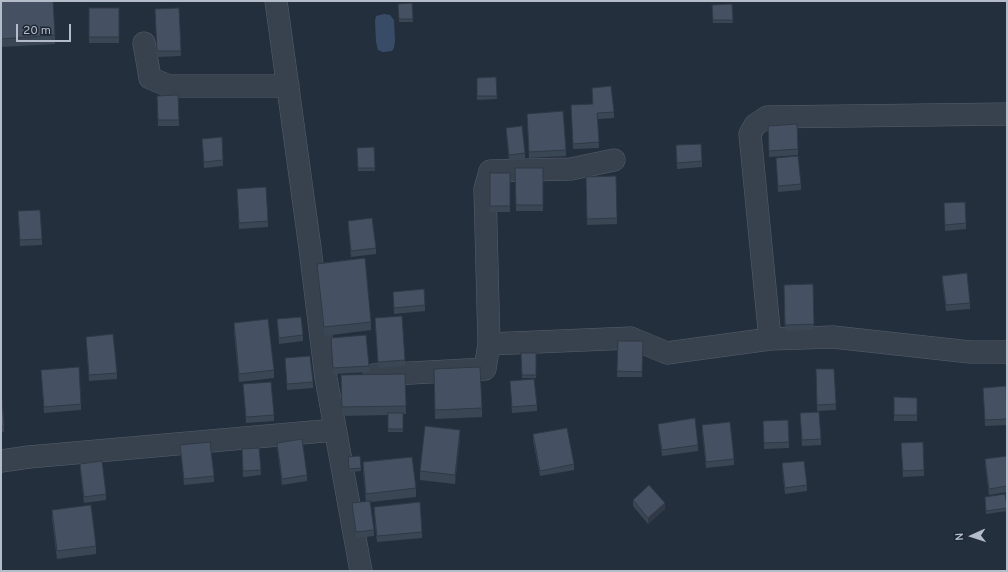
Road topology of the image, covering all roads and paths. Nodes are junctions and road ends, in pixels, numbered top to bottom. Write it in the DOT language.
graph roads {
  1 [pos="276,1"];
  2 [pos="144,43"];
  3 [pos="288,86"];
  4 [pos="1007,114"];
  5 [pos="614,160"];
  6 [pos="770,339"];
  7 [pos="489,344"];
  8 [pos="1007,352"];
  9 [pos="342,377"];
  10 [pos="335,430"];
  11 [pos="1,461"];
  12 [pos="361,571"];
  1 -- 3 [label="street"];
  2 -- 3 [label="street"];
  3 -- 9 [label="street"];
  4 -- 6 [label="street"];
  5 -- 7 [label="street"];
  6 -- 7 [label="street"];
  6 -- 8 [label="street"];
  7 -- 9 [label="street"];
  9 -- 10 [label="street"];
  10 -- 11 [label="street"];
  10 -- 12 [label="street"];
}
